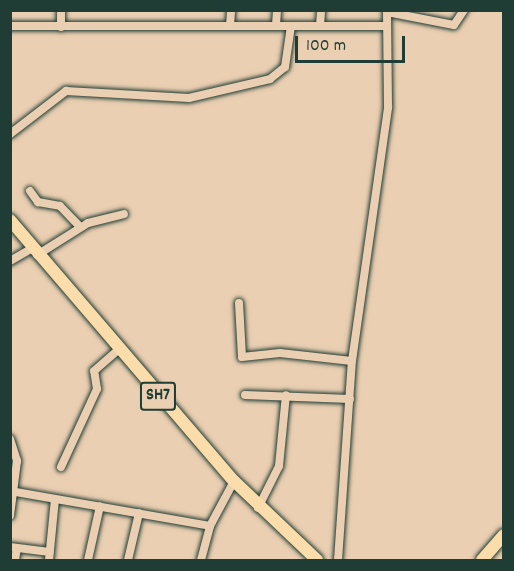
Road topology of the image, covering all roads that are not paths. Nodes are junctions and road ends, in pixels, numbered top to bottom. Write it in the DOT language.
graph roads {
  1 [pos="61,10"];
  2 [pos="231,10"];
  3 [pos="277,10"];
  4 [pos="321,10"];
  5 [pos="464,10"];
  6 [pos="387,11"];
  7 [pos="276,25"];
  8 [pos="10,26"];
  9 [pos="230,26"];
  10 [pos="291,26"];
  11 [pos="320,26"];
  12 [pos="387,26"];
  13 [pos="61,27"];
  14 [pos="10,134"];
  15 [pos="30,191"];
  16 [pos="124,214"];
  17 [pos="10,220"];
  18 [pos="80,227"];
  19 [pos="34,252"];
  20 [pos="10,261"];
  21 [pos="239,303"];
  22 [pos="117,351"];
  23 [pos="352,361"];
  24 [pos="245,395"];
  25 [pos="286,395"];
  26 [pos="350,399"];
  27 [pos="10,439"];
  28 [pos="61,467"];
  29 [pos="234,481"];
  30 [pos="12,492"];
  31 [pos="55,499"];
  32 [pos="100,506"];
  33 [pos="258,508"];
  34 [pos="139,513"];
  35 [pos="10,516"];
  36 [pos="210,526"];
  37 [pos="504,535"];
  38 [pos="14,547"];
  39 [pos="50,556"];
  40 [pos="15,561"];
  41 [pos="88,561"];
  42 [pos="128,561"];
  43 [pos="201,561"];
  44 [pos="317,561"];
  45 [pos="338,561"];
  46 [pos="482,561"];
  1 -- 13 [label="street"];
  2 -- 9 [label="street"];
  3 -- 7 [label="street"];
  4 -- 11 [label="street"];
  5 -- 6 [label="street"];
  6 -- 12 [label="street"];
  7 -- 9 [label="street"];
  7 -- 10 [label="street"];
  8 -- 13 [label="street"];
  9 -- 13 [label="street"];
  10 -- 11 [label="street"];
  10 -- 14 [label="street"];
  11 -- 12 [label="street"];
  12 -- 23 [label="street"];
  15 -- 18 [label="street"];
  16 -- 18 [label="street"];
  17 -- 19 [label="main road, SH7"];
  18 -- 19 [label="street"];
  19 -- 20 [label="street"];
  19 -- 22 [label="main road, SH7"];
  21 -- 23 [label="street"];
  22 -- 28 [label="street"];
  22 -- 29 [label="main road, SH7"];
  23 -- 26 [label="street"];
  24 -- 25 [label="street"];
  25 -- 26 [label="street"];
  25 -- 33 [label="street"];
  26 -- 45 [label="street"];
  27 -- 30 [label="street"];
  29 -- 33 [label="main road, SH7"];
  29 -- 36 [label="street"];
  30 -- 31 [label="street"];
  30 -- 35 [label="street"];
  31 -- 32 [label="street"];
  31 -- 39 [label="street"];
  32 -- 34 [label="street"];
  32 -- 41 [label="street"];
  33 -- 44 [label="main road, SH7"];
  34 -- 36 [label="street"];
  34 -- 42 [label="street"];
  36 -- 43 [label="street"];
  37 -- 46 [label="main road"];
  38 -- 39 [label="street"];
  38 -- 40 [label="street"];
}
